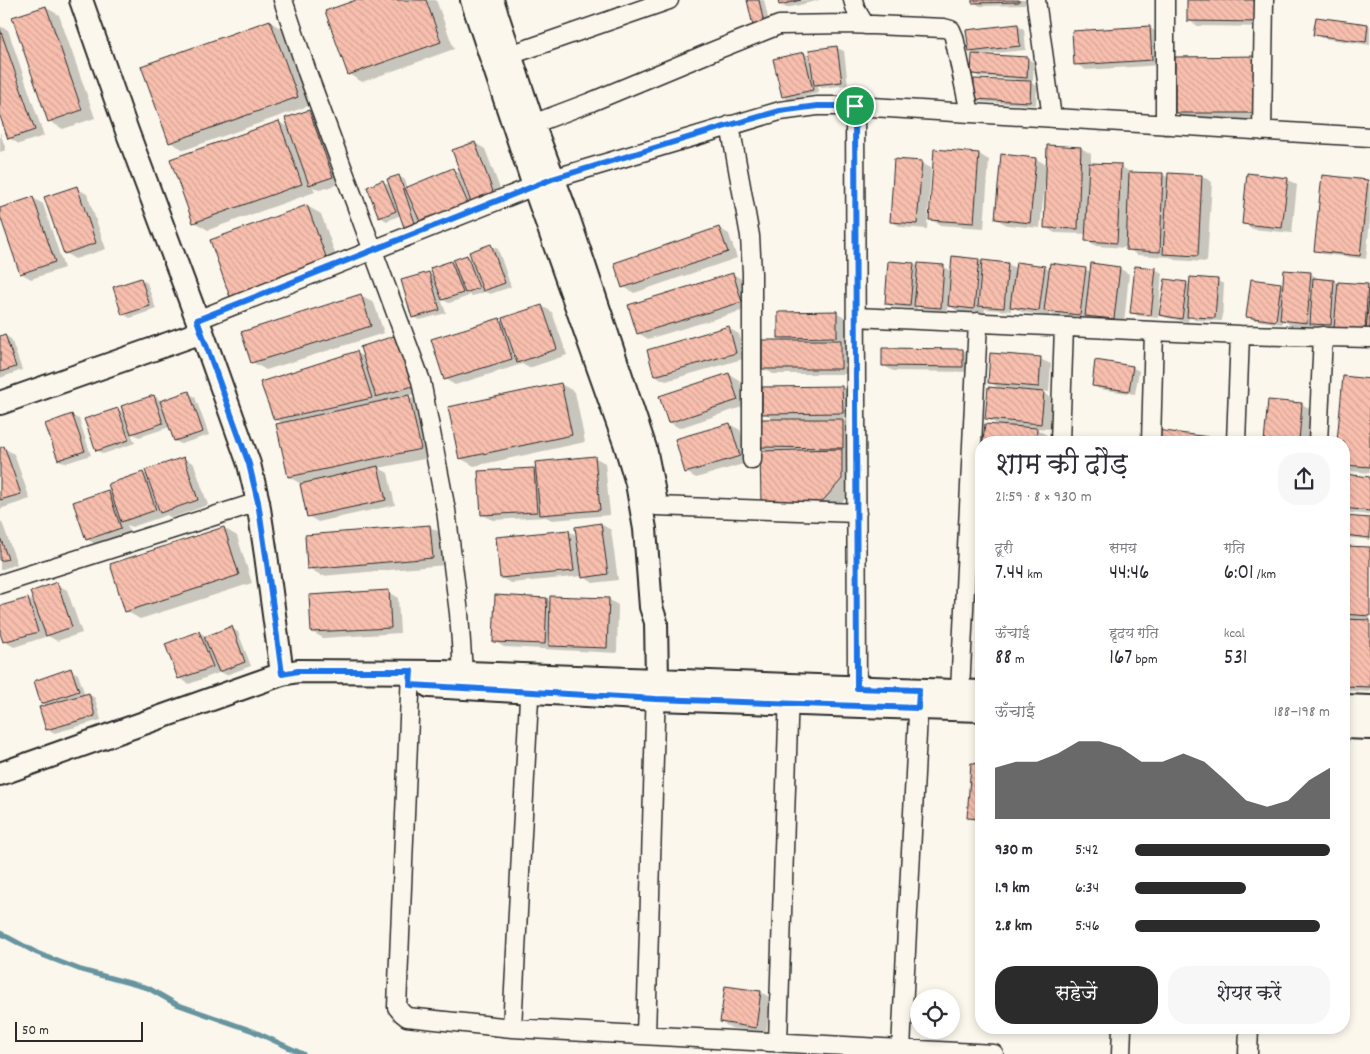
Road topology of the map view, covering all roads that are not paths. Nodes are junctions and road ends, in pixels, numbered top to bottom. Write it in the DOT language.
graph roads {
  1 [pos="81,0"];
  2 [pos="283,0"];
  3 [pos="472,0"];
  4 [pos="492,0"];
  5 [pos="670,0"];
  6 [pos="853,0"];
  7 [pos="1036,0"];
  8 [pos="1165,0"];
  9 [pos="1264,0"];
  10 [pos="865,25"];
  11 [pos="510,55"];
  12 [pos="855,106"];
  13 [pos="970,113"];
  14 [pos="1052,118"];
  15 [pos="532,124"];
  16 [pos="730,125"];
  17 [pos="1165,125"];
  18 [pos="1262,131"];
  19 [pos="1370,137"];
  20 [pos="543,182"];
  21 [pos="372,251"];
  22 [pos="856,316"];
  23 [pos="978,322"];
  24 [pos="200,326"];
  25 [pos="1064,327"];
  26 [pos="1154,331"];
  27 [pos="1240,335"];
  28 [pos="1322,336"];
  29 [pos="1370,338"];
  30 [pos="0,403"];
  31 [pos="976,436"];
  32 [pos="1060,436"];
  33 [pos="1150,436"];
  34 [pos="1236,436"];
  35 [pos="1318,436"];
  36 [pos="752,460"];
  37 [pos="975,481"];
  38 [pos="258,502"];
  39 [pos="656,506"];
  40 [pos="857,513"];
  41 [pos="0,584"];
  42 [pos="656,622"];
  43 [pos="462,672"];
  44 [pos="282,674"];
  45 [pos="411,678"];
  46 [pos="530,684"];
  47 [pos="857,688"];
  48 [pos="656,689"];
  49 [pos="971,692"];
  50 [pos="789,694"];
  51 [pos="919,699"];
  52 [pos="1350,706"];
  53 [pos="1370,707"];
  54 [pos="975,709"];
  55 [pos="1350,727"];
  56 [pos="1370,728"];
  57 [pos="0,774"];
  58 [pos="0,784"];
  59 [pos="512,1028"];
  60 [pos="1122,1034"];
  61 [pos="1248,1034"];
  62 [pos="646,1035"];
  63 [pos="778,1042"];
  64 [pos="901,1049"];
  65 [pos="994,1054"];
  66 [pos="1120,1054"];
  67 [pos="1248,1054"];
  1 -- 24 [label="street"];
  2 -- 21 [label="street"];
  3 -- 20 [label="street"];
  4 -- 11 [label="street"];
  5 -- 11 [label="street"];
  6 -- 10 [label="street"];
  7 -- 14 [label="street"];
  8 -- 17 [label="street"];
  9 -- 18 [label="street"];
  10 -- 13 [label="street"];
  10 -- 15 [label="street"];
  11 -- 15 [label="street"];
  12 -- 13 [label="street"];
  12 -- 16 [label="street"];
  12 -- 22 [label="street"];
  13 -- 14 [label="street"];
  14 -- 17 [label="street"];
  15 -- 20 [label="street"];
  16 -- 20 [label="street"];
  16 -- 36 [label="street"];
  17 -- 18 [label="street"];
  18 -- 19 [label="street"];
  20 -- 21 [label="street"];
  20 -- 39 [label="street"];
  20 -- 42 [label="street"];
  21 -- 24 [label="street"];
  21 -- 43 [label="street"];
  22 -- 23 [label="street"];
  22 -- 40 [label="street"];
  23 -- 25 [label="street"];
  23 -- 31 [label="street"];
  24 -- 30 [label="street"];
  24 -- 38 [label="street"];
  25 -- 26 [label="street"];
  25 -- 32 [label="street"];
  26 -- 27 [label="street"];
  26 -- 33 [label="street"];
  27 -- 28 [label="street"];
  27 -- 34 [label="street"];
  28 -- 29 [label="street"];
  28 -- 35 [label="street"];
  37 -- 49 [label="street"];
  38 -- 41 [label="street"];
  38 -- 44 [label="street"];
  39 -- 40 [label="street"];
  39 -- 42 [label="street"];
  40 -- 47 [label="street"];
  42 -- 48 [label="street"];
  43 -- 45 [label="street"];
  43 -- 46 [label="street"];
  44 -- 45 [label="street"];
  44 -- 57 [label="street"];
  45 -- 46 [label="street"];
  45 -- 58 [label="street"];
  45 -- 59 [label="street"];
  46 -- 48 [label="street"];
  46 -- 59 [label="street"];
  47 -- 50 [label="street"];
  47 -- 51 [label="street"];
  48 -- 50 [label="street"];
  48 -- 62 [label="street"];
  49 -- 51 [label="street"];
  50 -- 51 [label="street"];
  50 -- 63 [label="street"];
  51 -- 54 [label="street"];
  51 -- 64 [label="street"];
  52 -- 53 [label="street"];
  55 -- 56 [label="street"];
  59 -- 62 [label="street"];
  60 -- 66 [label="street"];
  61 -- 67 [label="street"];
  62 -- 63 [label="street"];
  63 -- 64 [label="street"];
  64 -- 65 [label="street"];
}
